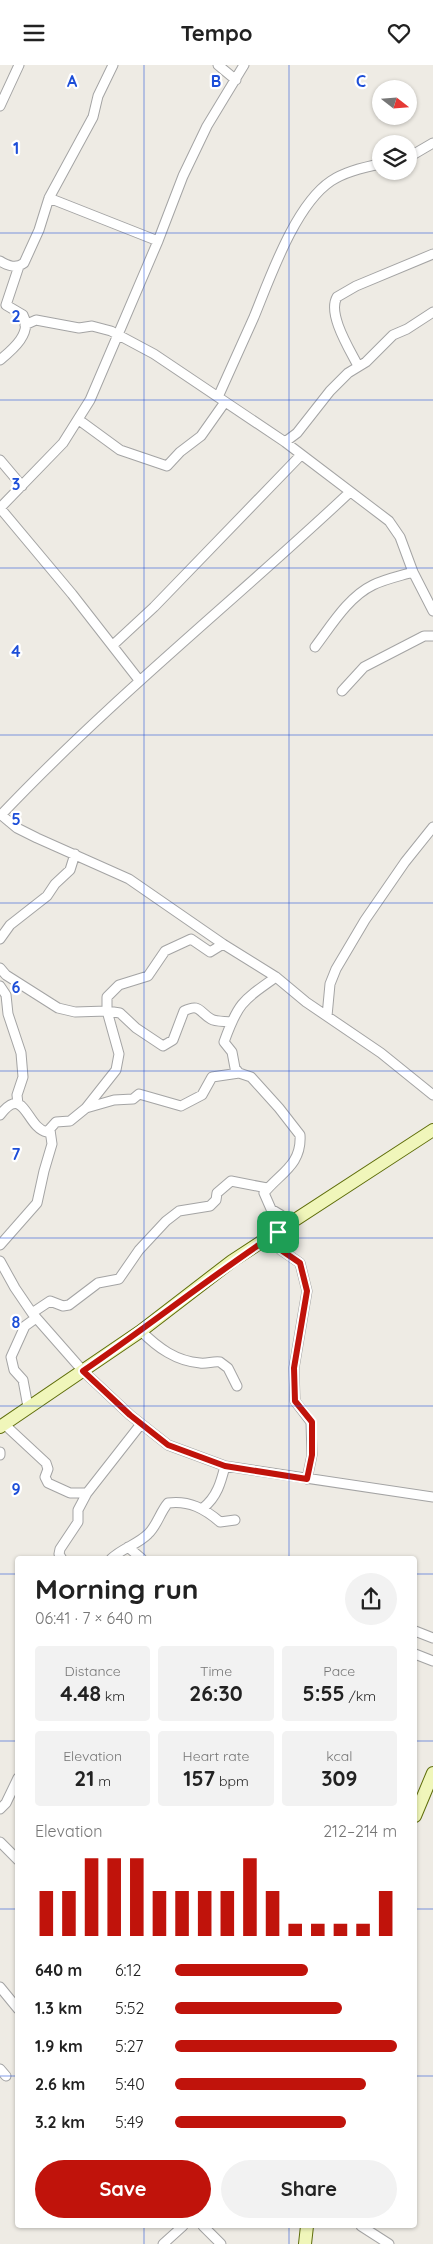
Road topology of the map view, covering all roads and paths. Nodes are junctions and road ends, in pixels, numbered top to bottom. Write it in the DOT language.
graph roads {
  1 [pos="19,65"];
  2 [pos="113,65"];
  3 [pos="218,65"];
  4 [pos="244,65"];
  5 [pos="236,80"];
  6 [pos="0,106"];
  7 [pos="433,143"];
  8 [pos="417,152"];
  9 [pos="372,166"];
  10 [pos="49,198"];
  11 [pos="158,241"];
  12 [pos="433,254"];
  13 [pos="0,261"];
  14 [pos="20,266"];
  15 [pos="3,305"];
  16 [pos="433,312"];
  17 [pos="23,315"];
  18 [pos="36,320"];
  19 [pos="26,325"];
  20 [pos="119,335"];
  21 [pos="0,360"];
  22 [pos="358,366"];
  23 [pos="221,400"];
  24 [pos="79,421"];
  25 [pos="285,442"];
  26 [pos="301,455"];
  27 [pos="0,459"];
  28 [pos="22,486"];
  29 [pos="350,492"];
  30 [pos="0,508"];
  31 [pos="413,572"];
  32 [pos="433,611"];
  33 [pos="433,636"];
  34 [pos="113,645"];
  35 [pos="315,647"];
  36 [pos="139,680"];
  37 [pos="342,691"];
  38 [pos="2,819"];
  39 [pos="433,827"];
  40 [pos="75,854"];
  41 [pos="0,939"];
  42 [pos="223,944"];
  43 [pos="2,973"];
  44 [pos="276,977"];
  45 [pos="0,987"];
  46 [pos="107,1011"];
  47 [pos="327,1016"];
  48 [pos="231,1022"];
  49 [pos="239,1073"];
  50 [pos="433,1095"];
  51 [pos="18,1104"];
  52 [pos="86,1108"];
  53 [pos="0,1115"];
  54 [pos="50,1130"];
  55 [pos="433,1130"];
  56 [pos="267,1189"];
  57 [pos="283,1229"];
  58 [pos="0,1245"];
  59 [pos="0,1261"];
  60 [pos="34,1315"];
  61 [pos="141,1331"];
  62 [pos="83,1371"];
  63 [pos="237,1386"];
  64 [pos="28,1407"];
  65 [pos="141,1424"];
  66 [pos="2,1426"];
  67 [pos="225,1466"];
  68 [pos="307,1479"];
  69 [pos="87,1493"];
  70 [pos="433,1497"];
  71 [pos="203,1508"];
  72 [pos="235,1521"];
  73 [pos="128,1547"];
  74 [pos="60,1556"];
  75 [pos="114,1556"];
  76 [pos="138,1556"];
  77 [pos="417,1632"];
  78 [pos="433,1638"];
  79 [pos="417,1655"];
  80 [pos="433,1661"];
  81 [pos="433,1773"];
  82 [pos="15,1784"];
  83 [pos="0,1809"];
  84 [pos="417,1811"];
  85 [pos="0,1842"];
  86 [pos="15,1857"];
  87 [pos="0,1987"];
  88 [pos="15,2005"];
  89 [pos="181,2228"];
  90 [pos="206,2228"];
  91 [pos="308,2228"];
  92 [pos="364,2228"];
  93 [pos="163,2244"];
  94 [pos="221,2244"];
  95 [pos="305,2244"];
  96 [pos="389,2244"];
  1 -- 6 [label="street"];
  2 -- 10 [label="street"];
  3 -- 5 [label="street"];
  4 -- 5 [label="street"];
  5 -- 11 [label="street"];
  7 -- 8 [label="street"];
  9 -- 23 [label="street"];
  10 -- 11 [label="street"];
  10 -- 14 [label="street"];
  11 -- 20 [label="street"];
  12 -- 22 [label="street"];
  13 -- 14 [label="street"];
  14 -- 15 [label="street"];
  15 -- 17 [label="street"];
  16 -- 22 [label="street"];
  17 -- 18 [label="street"];
  17 -- 19 [label="street"];
  18 -- 19 [label="street"];
  18 -- 20 [label="street"];
  19 -- 21 [label="street"];
  20 -- 23 [label="street"];
  20 -- 24 [label="street"];
  22 -- 25 [label="street"];
  23 -- 24 [label="street"];
  23 -- 25 [label="street"];
  24 -- 28 [label="street"];
  25 -- 26 [label="street"];
  26 -- 29 [label="street"];
  26 -- 34 [label="street"];
  27 -- 28 [label="street"];
  28 -- 30 [label="street"];
  29 -- 31 [label="street"];
  29 -- 36 [label="street"];
  30 -- 34 [label="street"];
  31 -- 32 [label="street"];
  31 -- 35 [label="street"];
  33 -- 37 [label="street"];
  34 -- 36 [label="street"];
  36 -- 38 [label="street"];
  38 -- 40 [label="street"];
  39 -- 47 [label="street"];
  40 -- 41 [label="street"];
  40 -- 42 [label="street"];
  42 -- 44 [label="street"];
  42 -- 46 [label="street"];
  43 -- 46 [label="street"];
  44 -- 47 [label="street"];
  44 -- 48 [label="street"];
  45 -- 51 [label="street"];
  46 -- 48 [label="street"];
  46 -- 52 [label="street"];
  47 -- 50 [label="street"];
  48 -- 49 [label="street"];
  49 -- 52 [label="street"];
  49 -- 56 [label="street"];
  51 -- 53 [label="street"];
  51 -- 54 [label="street"];
  52 -- 54 [label="street"];
  54 -- 58 [label="street"];
  55 -- 57 [label="main road"];
  56 -- 57 [label="street"];
  56 -- 60 [label="street"];
  57 -- 61 [label="main road"];
  57 -- 68 [label="street"];
  59 -- 60 [label="street"];
  60 -- 62 [label="street"];
  60 -- 64 [label="street"];
  61 -- 62 [label="main road"];
  61 -- 63 [label="street"];
  62 -- 64 [label="main road"];
  62 -- 65 [label="street"];
  64 -- 66 [label="main road"];
  65 -- 67 [label="street"];
  65 -- 69 [label="street"];
  66 -- 69 [label="street"];
  67 -- 68 [label="street"];
  67 -- 71 [label="street"];
  68 -- 70 [label="street"];
  69 -- 74 [label="street"];
  71 -- 72 [label="street"];
  71 -- 73 [label="street"];
  73 -- 75 [label="street"];
  73 -- 76 [label="street"];
  77 -- 78 [label="street"];
  79 -- 80 [label="street"];
  81 -- 84 [label="main road"];
  82 -- 83 [label="street"];
  85 -- 86 [label="street"];
  87 -- 88 [label="street"];
  89 -- 93 [label="street"];
  90 -- 94 [label="street"];
  91 -- 95 [label="main road"];
  92 -- 96 [label="street"];
}
